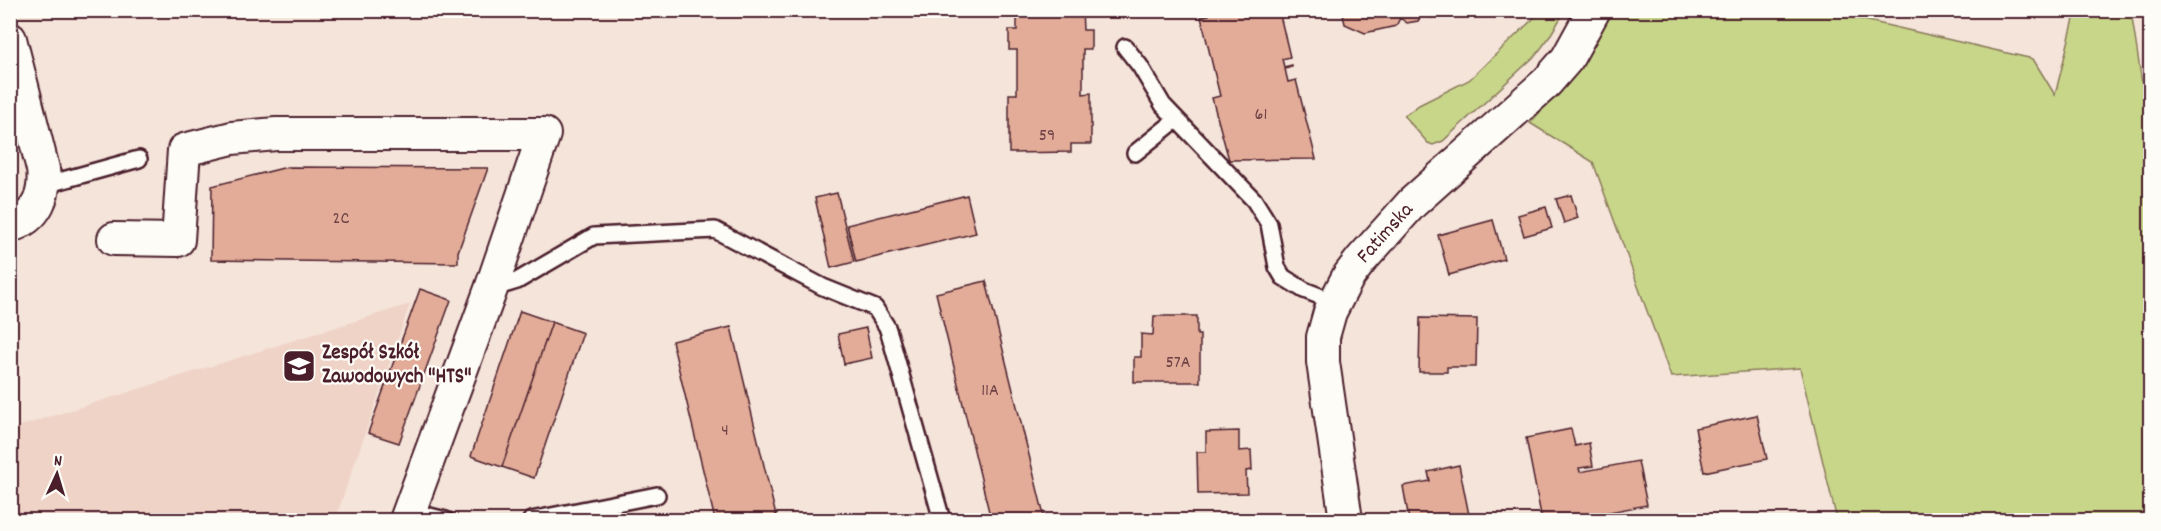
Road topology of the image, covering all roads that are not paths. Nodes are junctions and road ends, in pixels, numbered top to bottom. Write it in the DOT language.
graph roads {
  1 [pos="1594,10"];
  2 [pos="10,39"];
  3 [pos="1125,47"];
  4 [pos="1176,120"];
  5 [pos="1135,153"];
  6 [pos="139,159"];
  7 [pos="45,185"];
  8 [pos="10,226"];
  9 [pos="114,239"];
  10 [pos="491,289"];
  11 [pos="1335,302"];
  12 [pos="657,495"];
  13 [pos="407,516"];
  14 [pos="446,520"];
  15 [pos="531,520"];
  16 [pos="942,520"];
  17 [pos="1346,520"];
  1 -- 11 [label="street, Fatimska"];
  2 -- 7 [label="street"];
  3 -- 4 [label="lane"];
  4 -- 5 [label="lane"];
  4 -- 11 [label="lane"];
  6 -- 7 [label="lane"];
  7 -- 8 [label="street"];
  9 -- 10 [label="street"];
  10 -- 13 [label="street"];
  10 -- 16 [label="lane"];
  11 -- 17 [label="street, Fatimska"];
  12 -- 15 [label="lane"];
  13 -- 14 [label="lane"];
}
